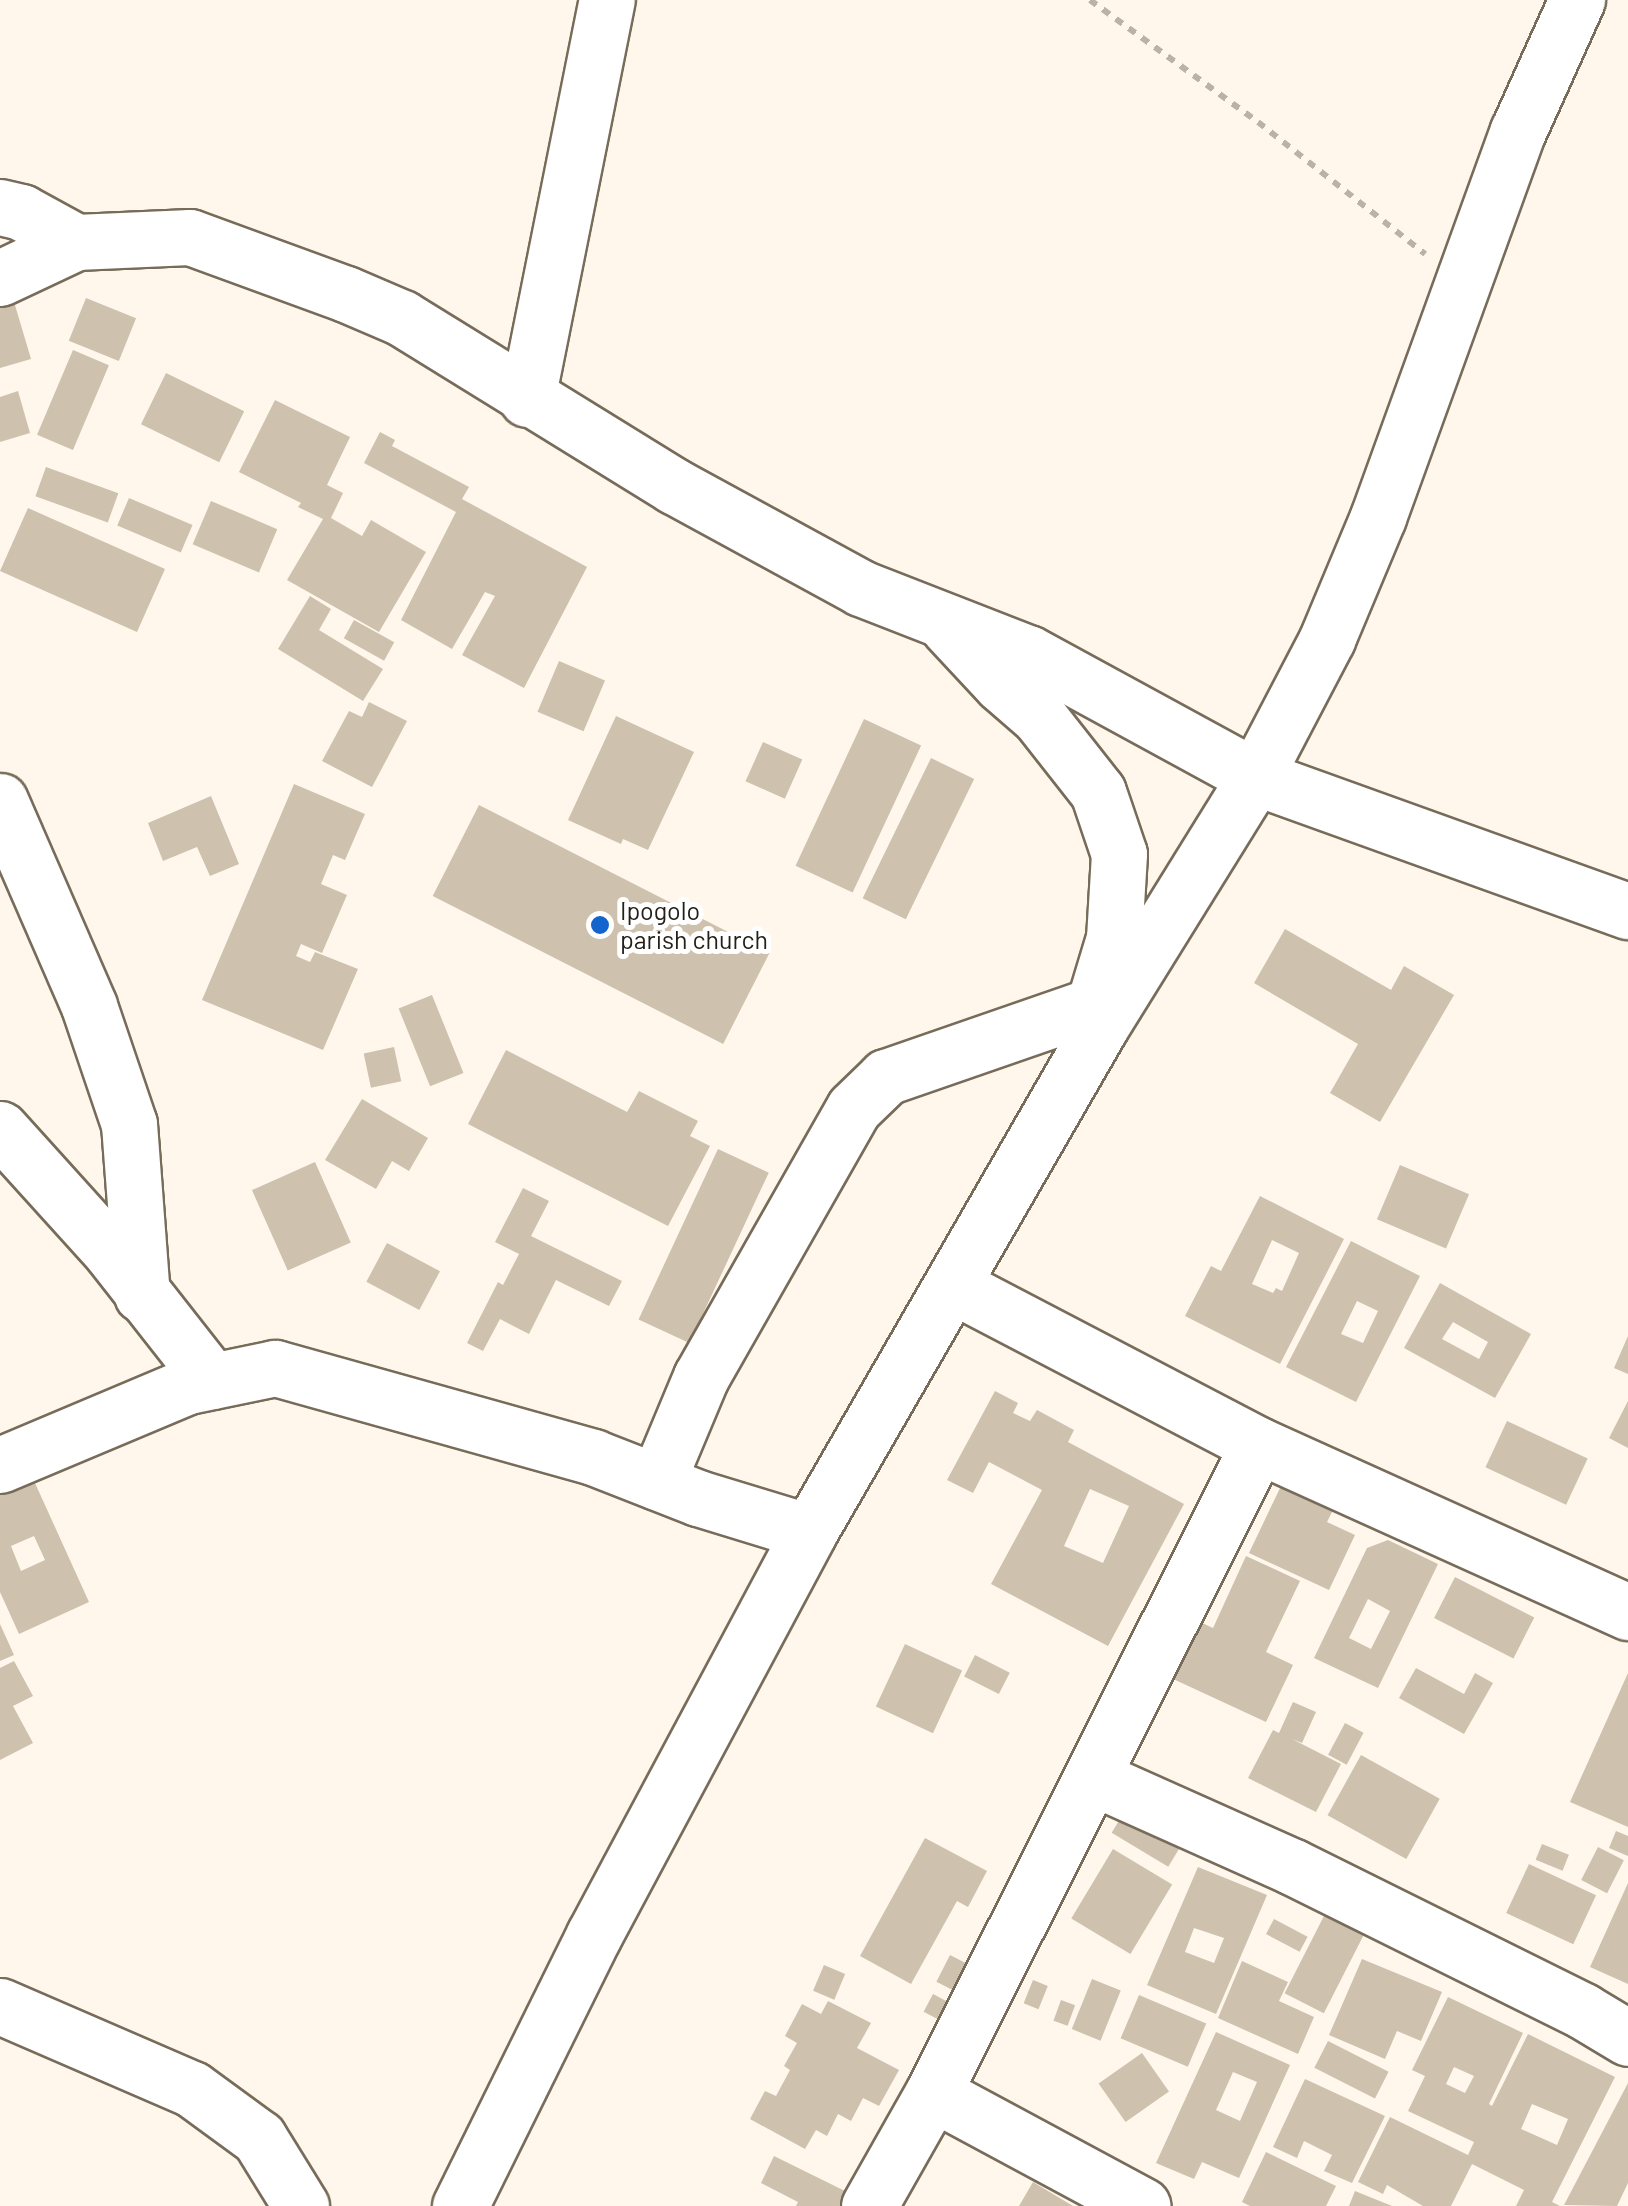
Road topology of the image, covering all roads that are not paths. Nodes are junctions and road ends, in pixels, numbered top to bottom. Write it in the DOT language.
graph roads {
  1 [pos="607,0"];
  2 [pos="1577,0"];
  3 [pos="0,207"];
  4 [pos="76,242"];
  5 [pos="0,278"];
  6 [pos="527,399"];
  7 [pos="940,618"];
  8 [pos="1255,778"];
  9 [pos="0,801"];
  10 [pos="1628,911"];
  11 [pos="1096,1017"];
  12 [pos="0,1129"];
  13 [pos="954,1286"];
  14 [pos="142,1295"];
  15 [pos="212,1381"];
  16 [pos="1258,1445"];
  17 [pos="0,1465"];
  18 [pos="657,1482"];
  19 [pos="810,1532"];
  20 [pos="1628,1612"];
  21 [pos="1094,1778"];
  22 [pos="0,2006"];
  23 [pos="1628,2038"];
  24 [pos="933,2094"];
  25 [pos="301,2206"];
  26 [pos="460,2206"];
  27 [pos="869,2206"];
  28 [pos="1143,2206"];
  1 -- 6 [label="street"];
  2 -- 8 [label="street"];
  3 -- 4 [label="street"];
  4 -- 5 [label="street"];
  4 -- 6 [label="street"];
  6 -- 7 [label="street"];
  7 -- 8 [label="street"];
  7 -- 11 [label="street"];
  8 -- 10 [label="street"];
  8 -- 11 [label="street"];
  9 -- 14 [label="street"];
  11 -- 13 [label="street"];
  11 -- 18 [label="street"];
  12 -- 14 [label="street"];
  13 -- 16 [label="street"];
  13 -- 19 [label="street"];
  14 -- 15 [label="street"];
  15 -- 17 [label="street"];
  15 -- 18 [label="street"];
  16 -- 20 [label="street"];
  16 -- 21 [label="street"];
  18 -- 19 [label="street"];
  19 -- 26 [label="street"];
  21 -- 23 [label="street"];
  21 -- 24 [label="street"];
  22 -- 25 [label="street"];
  24 -- 27 [label="street"];
  24 -- 28 [label="street"];
}
